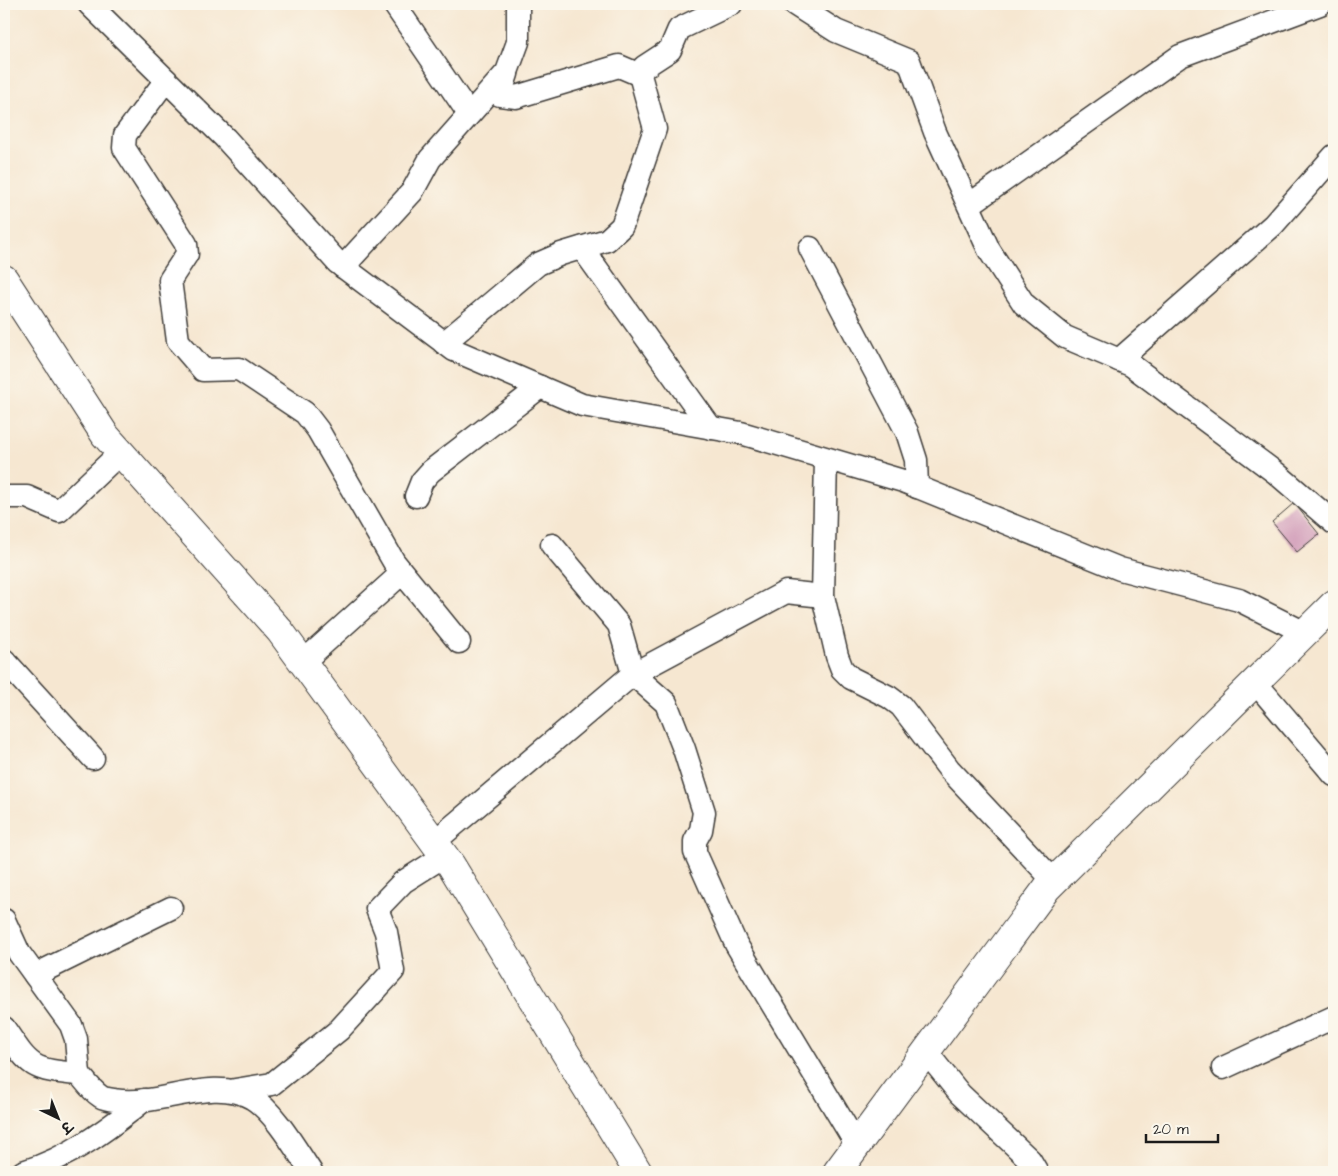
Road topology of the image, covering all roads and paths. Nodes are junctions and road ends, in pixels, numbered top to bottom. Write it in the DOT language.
graph roads {
  1 [pos="89,4"];
  2 [pos="394,4"];
  3 [pos="518,4"];
  4 [pos="731,4"];
  5 [pos="797,4"];
  6 [pos="1320,4"];
  7 [pos="1268,13"];
  8 [pos="507,72"];
  9 [pos="640,74"];
  10 [pos="166,80"];
  11 [pos="469,114"];
  12 [pos="1334,156"];
  13 [pos="969,205"];
  14 [pos="582,248"];
  15 [pos="810,248"];
  16 [pos="343,267"];
  17 [pos="4,279"];
  18 [pos="444,343"];
  19 [pos="1119,360"];
  20 [pos="540,387"];
  21 [pos="711,428"];
  22 [pos="121,452"];
  23 [pos="826,458"];
  24 [pos="917,487"];
  25 [pos="416,496"];
  26 [pos="4,497"];
  27 [pos="1334,524"];
  28 [pos="552,544"];
  29 [pos="402,573"];
  30 [pos="823,596"];
  31 [pos="1334,604"];
  32 [pos="1305,633"];
  33 [pos="458,642"];
  34 [pos="4,660"];
  35 [pos="303,662"];
  36 [pos="634,674"];
  37 [pos="1255,682"];
  38 [pos="93,758"];
  39 [pos="1334,775"];
  40 [pos="439,849"];
  41 [pos="1054,881"];
  42 [pos="171,908"];
  43 [pos="4,920"];
  44 [pos="35,974"];
  45 [pos="1334,1017"];
  46 [pos="4,1028"];
  47 [pos="927,1053"];
  48 [pos="1223,1068"];
  49 [pos="78,1074"];
  50 [pos="235,1090"];
  51 [pos="144,1100"];
  52 [pos="858,1147"];
  53 [pos="50,1168"];
  54 [pos="23,1172"];
  55 [pos="311,1172"];
  56 [pos="638,1172"];
  57 [pos="837,1172"];
  58 [pos="1037,1172"];
  1 -- 10 [label="street"];
  2 -- 11 [label="street"];
  3 -- 8 [label="street"];
  4 -- 9 [label="street"];
  5 -- 13 [label="street"];
  6 -- 7 [label="street"];
  7 -- 13 [label="street"];
  8 -- 9 [label="street"];
  8 -- 11 [label="street"];
  9 -- 14 [label="street"];
  10 -- 16 [label="street"];
  10 -- 29 [label="street"];
  11 -- 16 [label="street"];
  12 -- 19 [label="street"];
  13 -- 19 [label="street"];
  14 -- 18 [label="street"];
  14 -- 21 [label="street"];
  15 -- 24 [label="street"];
  16 -- 18 [label="street"];
  17 -- 22 [label="street"];
  18 -- 20 [label="street"];
  19 -- 27 [label="street"];
  20 -- 21 [label="street"];
  20 -- 25 [label="street"];
  21 -- 23 [label="street"];
  22 -- 26 [label="street"];
  22 -- 35 [label="street"];
  23 -- 24 [label="street"];
  23 -- 30 [label="street"];
  24 -- 32 [label="street"];
  28 -- 36 [label="street"];
  29 -- 33 [label="street"];
  29 -- 35 [label="street"];
  30 -- 36 [label="street"];
  30 -- 41 [label="street"];
  31 -- 32 [label="street"];
  32 -- 37 [label="street"];
  34 -- 38 [label="street"];
  35 -- 40 [label="street"];
  36 -- 40 [label="street"];
  36 -- 52 [label="street"];
  37 -- 39 [label="street"];
  37 -- 41 [label="street"];
  40 -- 50 [label="street"];
  40 -- 56 [label="street"];
  41 -- 47 [label="street"];
  42 -- 44 [label="street"];
  43 -- 44 [label="street"];
  44 -- 49 [label="street"];
  45 -- 48 [label="street"];
  46 -- 49 [label="street"];
  47 -- 52 [label="street"];
  47 -- 58 [label="street"];
  49 -- 51 [label="street"];
  50 -- 51 [label="street"];
  50 -- 55 [label="street"];
  51 -- 53 [label="street"];
  52 -- 57 [label="street"];
  53 -- 54 [label="street"];
}
